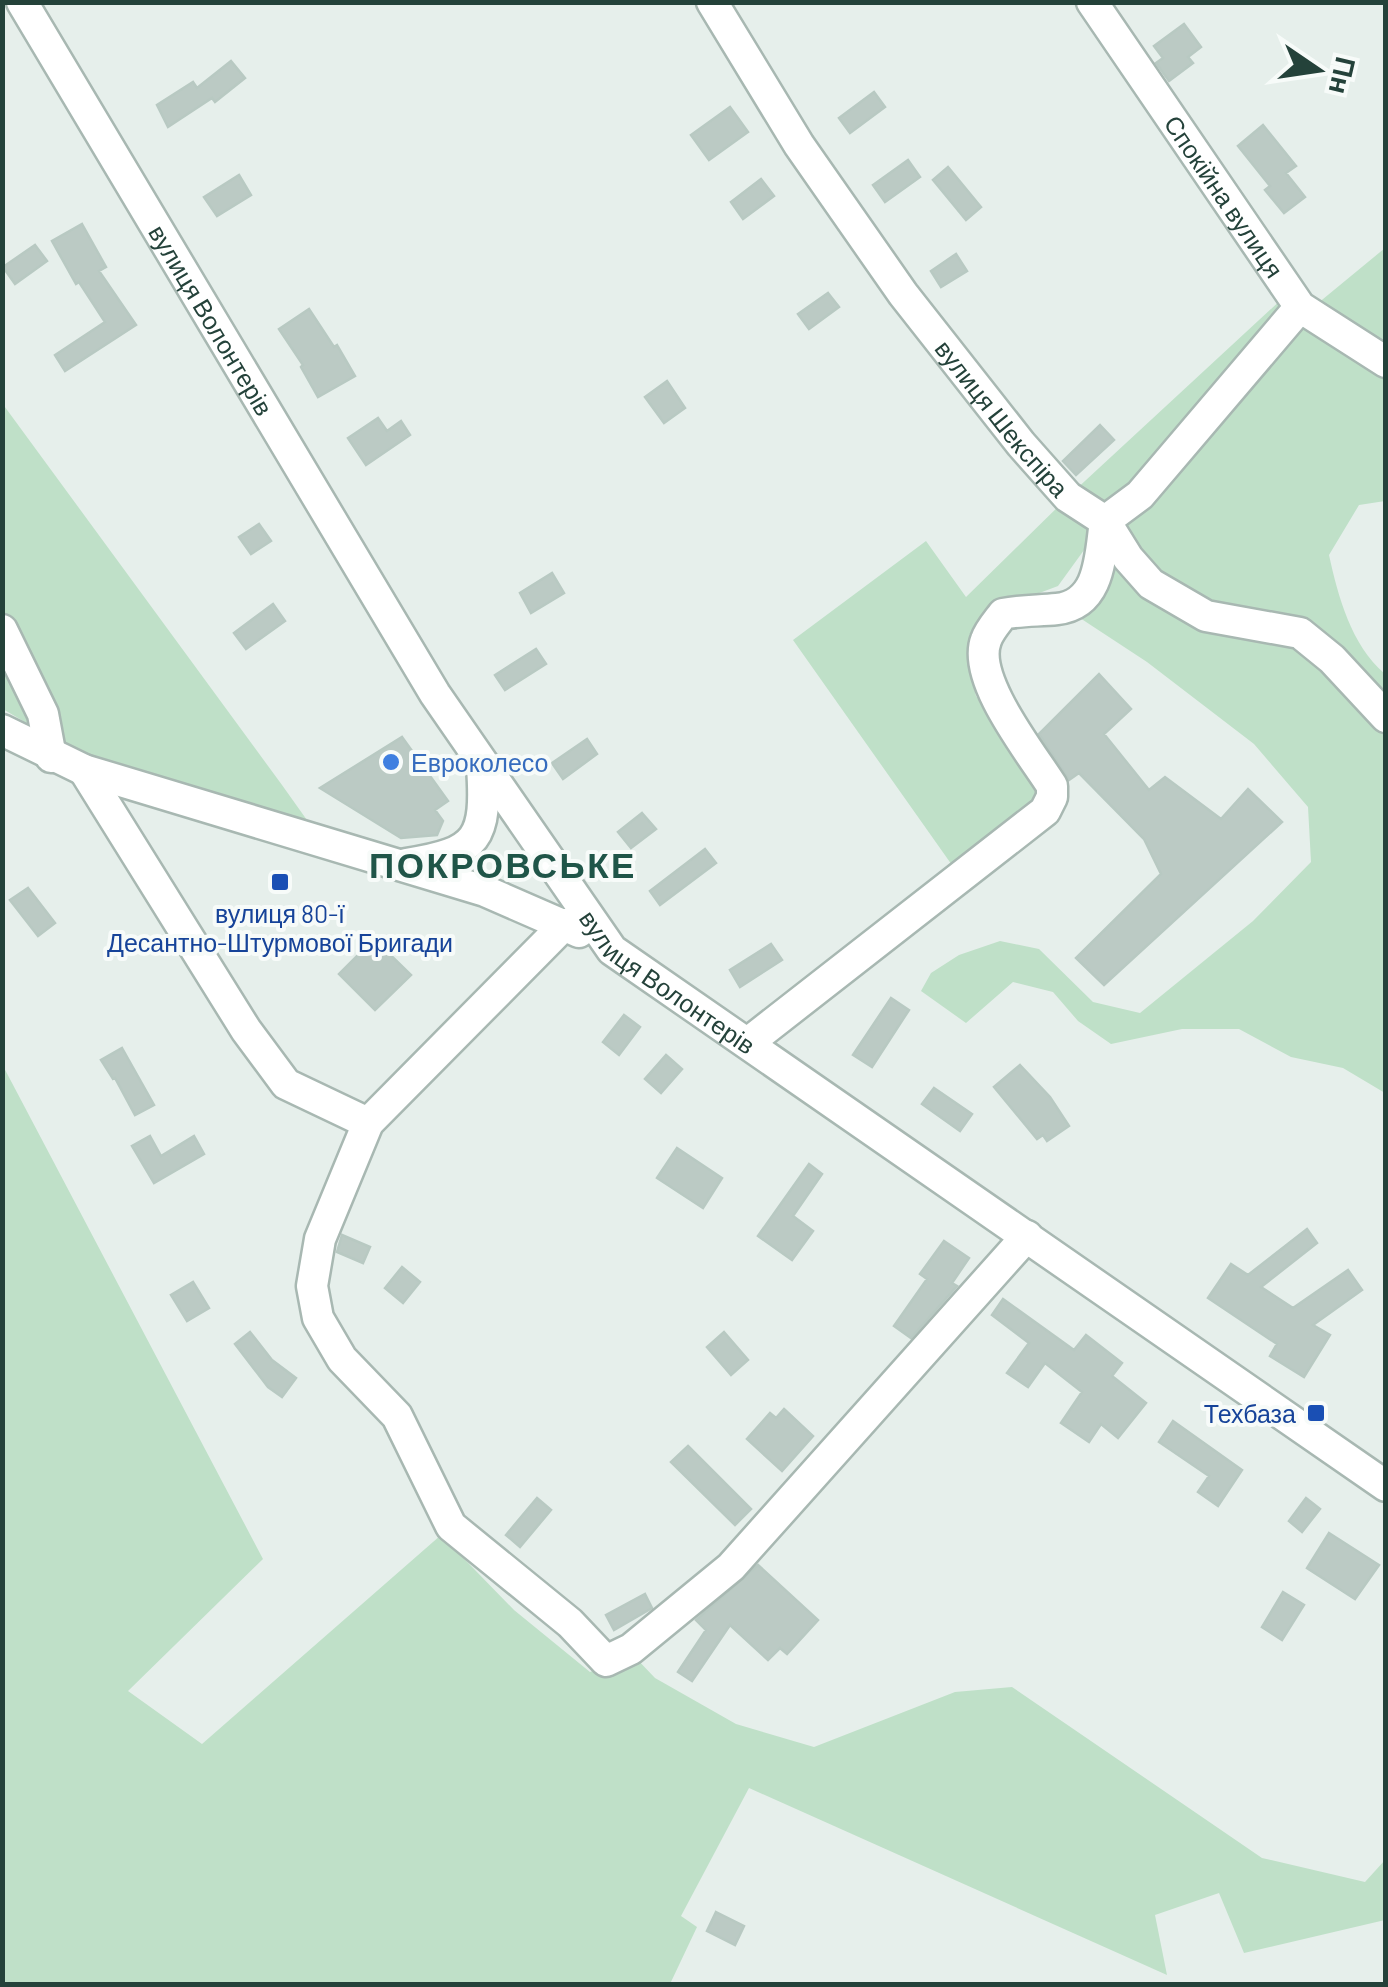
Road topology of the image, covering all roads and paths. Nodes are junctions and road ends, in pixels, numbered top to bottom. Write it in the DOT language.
graph roads {
  1 [pos="22,2"];
  2 [pos="712,2"];
  3 [pos="1092,2"];
  4 [pos="1300,307"];
  5 [pos="1386,362"];
  6 [pos="1104,521"];
  7 [pos="2,630"];
  8 [pos="1386,717"];
  9 [pos="2,730"];
  10 [pos="50,756"];
  11 [pos="482,763"];
  12 [pos="84,770"];
  13 [pos="395,866"];
  14 [pos="565,924"];
  15 [pos="612,950"];
  16 [pos="749,1042"];
  17 [pos="368,1123"];
  18 [pos="1027,1236"];
  19 [pos="1386,1486"];
  1 -- 11 [label="street, вулиця Волонтерів"];
  2 -- 6 [label="street, вулиця Шекспіра"];
  3 -- 4 [label="street, Спокійна вулиця"];
  4 -- 5 [label="street, Спокійна вулиця"];
  4 -- 6 [label="street"];
  6 -- 8 [label="street, вулиця Шекспіра"];
  6 -- 16 [label="street"];
  7 -- 10 [label="street"];
  9 -- 10 [label="street"];
  10 -- 12 [label="street"];
  11 -- 13 [label="street"];
  11 -- 15 [label="street, вулиця Волонтерів"];
  12 -- 13 [label="street"];
  12 -- 17 [label="street"];
  13 -- 14 [label="street"];
  14 -- 15 [label="street"];
  14 -- 17 [label="street"];
  15 -- 16 [label="street, вулиця Волонтерів"];
  16 -- 18 [label="street, вулиця Волонтерів"];
  17 -- 18 [label="street"];
  18 -- 19 [label="street, вулиця Волонтерів"];
}
